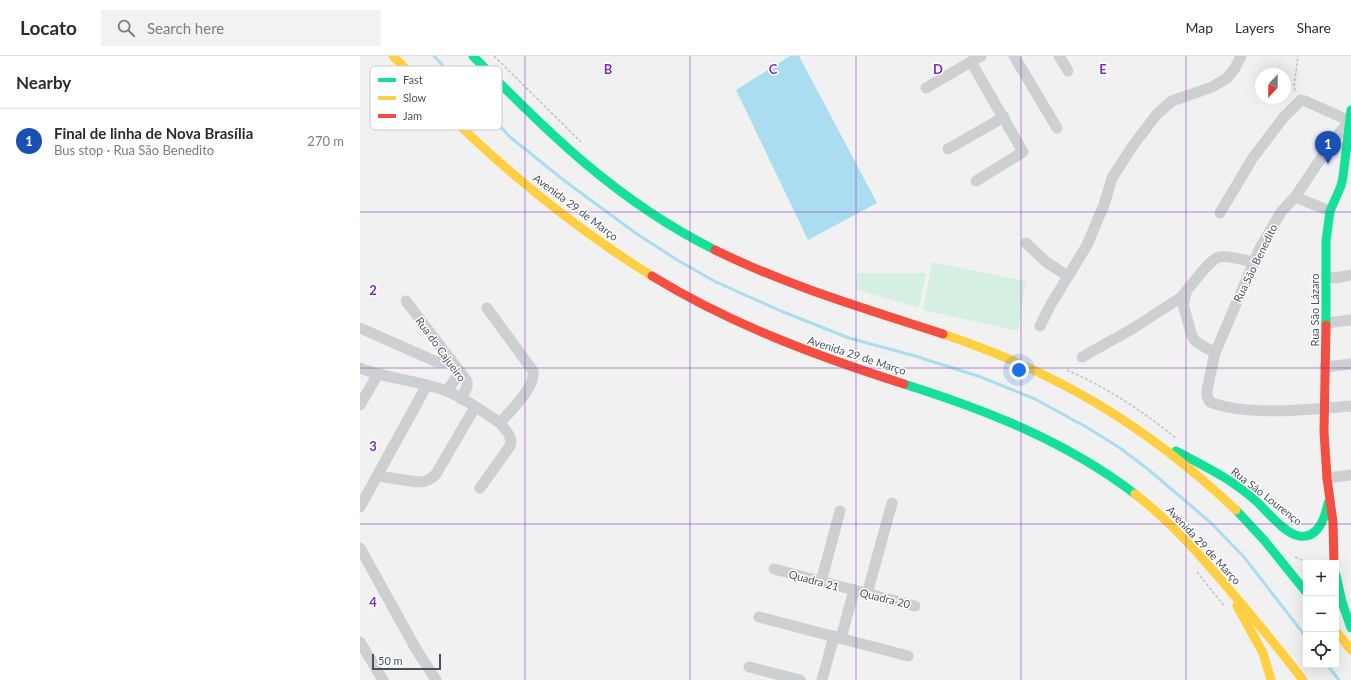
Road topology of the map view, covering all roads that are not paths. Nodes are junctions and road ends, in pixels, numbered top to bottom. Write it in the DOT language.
graph roads {
  1 [pos="393,56"];
  2 [pos="473,56"];
  3 [pos="981,56"];
  4 [pos="1014,56"];
  5 [pos="1059,56"];
  6 [pos="1241,56"];
  7 [pos="971,62"];
  8 [pos="403,66"];
  9 [pos="483,66"];
  10 [pos="1068,71"];
  11 [pos="502,85"];
  12 [pos="926,88"];
  13 [pos="1004,117"];
  14 [pos="1348,126"];
  15 [pos="1057,128"];
  16 [pos="465,130"];
  17 [pos="948,149"];
  18 [pos="1347,178"];
  19 [pos="976,181"];
  20 [pos="1295,197"];
  21 [pos="1330,211"];
  22 [pos="1220,213"];
  23 [pos="1026,243"];
  24 [pos="1253,262"];
  25 [pos="1351,275"];
  26 [pos="1068,276"];
  27 [pos="1326,277"];
  28 [pos="1186,293"];
  29 [pos="406,301"];
  30 [pos="487,308"];
  31 [pos="1351,320"];
  32 [pos="1326,323"];
  33 [pos="1040,326"];
  34 [pos="360,328"];
  35 [pos="1215,353"];
  36 [pos="1082,358"];
  37 [pos="451,359"];
  38 [pos="1351,364"];
  39 [pos="1325,367"];
  40 [pos="360,368"];
  41 [pos="460,372"];
  42 [pos="378,374"];
  43 [pos="427,385"];
  44 [pos="447,391"];
  45 [pos="461,399"];
  46 [pos="360,405"];
  47 [pos="1351,406"];
  48 [pos="475,407"];
  49 [pos="1324,408"];
  50 [pos="500,424"];
  51 [pos="1149,436"];
  52 [pos="1351,475"];
  53 [pos="378,476"];
  54 [pos="1327,478"];
  55 [pos="480,488"];
  56 [pos="1330,494"];
  57 [pos="892,504"];
  58 [pos="360,507"];
  59 [pos="840,511"];
  60 [pos="1299,536"];
  61 [pos="360,548"];
  62 [pos="1333,560"];
  63 [pos="1334,560"];
  64 [pos="774,569"];
  65 [pos="1221,579"];
  66 [pos="821,582"];
  67 [pos="1303,588"];
  68 [pos="854,590"];
  69 [pos="867,594"];
  70 [pos="1339,594"];
  71 [pos="915,606"];
  72 [pos="759,617"];
  73 [pos="1351,628"];
  74 [pos="1337,632"];
  75 [pos="837,637"];
  76 [pos="360,642"];
  77 [pos="1351,650"];
  78 [pos="908,656"];
  79 [pos="749,667"];
  80 [pos="383,680"];
  81 [pos="436,680"];
  82 [pos="800,680"];
  83 [pos="822,680"];
  84 [pos="1271,680"];
  85 [pos="1303,680"];
  1 -- 8 [label="main road, Avenida 29 de Março"];
  2 -- 9 [label="main road"];
  3 -- 7 [label="street"];
  4 -- 15 [label="street"];
  5 -- 10 [label="street"];
  6 -- 26 [label="street"];
  7 -- 12 [label="street"];
  7 -- 13 [label="street"];
  11 -- 51 [label="main road"];
  13 -- 17 [label="street"];
  13 -- 19 [label="street"];
  14 -- 18 [label="main road, Rua São Lázaro"];
  14 -- 20 [label="street, Rua São Benedito"];
  14 -- 22 [label="street"];
  16 -- 65 [label="main road, Avenida 29 de Março"];
  18 -- 21 [label="main road, Rua São Lázaro"];
  20 -- 21 [label="street"];
  20 -- 24 [label="street, Rua São Benedito"];
  21 -- 27 [label="main road, Rua São Lázaro"];
  23 -- 26 [label="street"];
  24 -- 28 [label="street"];
  24 -- 35 [label="street, Rua São Benedito"];
  25 -- 27 [label="street"];
  26 -- 33 [label="street"];
  27 -- 32 [label="main road, Rua São Lázaro"];
  28 -- 35 [label="street"];
  28 -- 36 [label="street"];
  29 -- 37 [label="street, Rua do Cajueiro"];
  30 -- 50 [label="street"];
  31 -- 32 [label="street"];
  32 -- 39 [label="main road, Rua São Lázaro"];
  34 -- 37 [label="street"];
  35 -- 49 [label="street, Rua São Benedito"];
  37 -- 41 [label="street, Rua do Cajueiro"];
  38 -- 39 [label="street"];
  39 -- 49 [label="main road, Rua São Lázaro"];
  40 -- 42 [label="street"];
  41 -- 44 [label="street"];
  41 -- 45 [label="street, Rua do Cajueiro"];
  42 -- 43 [label="street"];
  42 -- 46 [label="street"];
  43 -- 44 [label="street"];
  43 -- 53 [label="street"];
  44 -- 45 [label="street"];
  45 -- 48 [label="street"];
  47 -- 49 [label="street"];
  48 -- 50 [label="street"];
  48 -- 53 [label="street"];
  49 -- 54 [label="main road, Rua São Lourenço"];
  50 -- 55 [label="street"];
  51 -- 60 [label="main road, Rua São Lourenço"];
  51 -- 67 [label="main road"];
  52 -- 54 [label="street"];
  53 -- 58 [label="street"];
  54 -- 56 [label="main road, Rua São Lourenço"];
  56 -- 60 [label="main road, Rua São Lourenço"];
  56 -- 63 [label="main road, Rua São Lourenço"];
  57 -- 69 [label="street"];
  59 -- 66 [label="street"];
  60 -- 62 [label="main road"];
  61 -- 81 [label="street"];
  64 -- 66 [label="street, Quadra 21"];
  65 -- 84 [label="main road"];
  65 -- 85 [label="main road, Avenida 29 de Março"];
  66 -- 68 [label="street, Quadra 21"];
  68 -- 69 [label="street, Quadra 20"];
  68 -- 75 [label="street"];
  69 -- 71 [label="street, Quadra 20"];
  70 -- 73 [label="main road"];
  72 -- 75 [label="street"];
  74 -- 77 [label="main road"];
  75 -- 78 [label="street"];
  75 -- 83 [label="street"];
  76 -- 80 [label="street"];
  79 -- 82 [label="street"];
}
